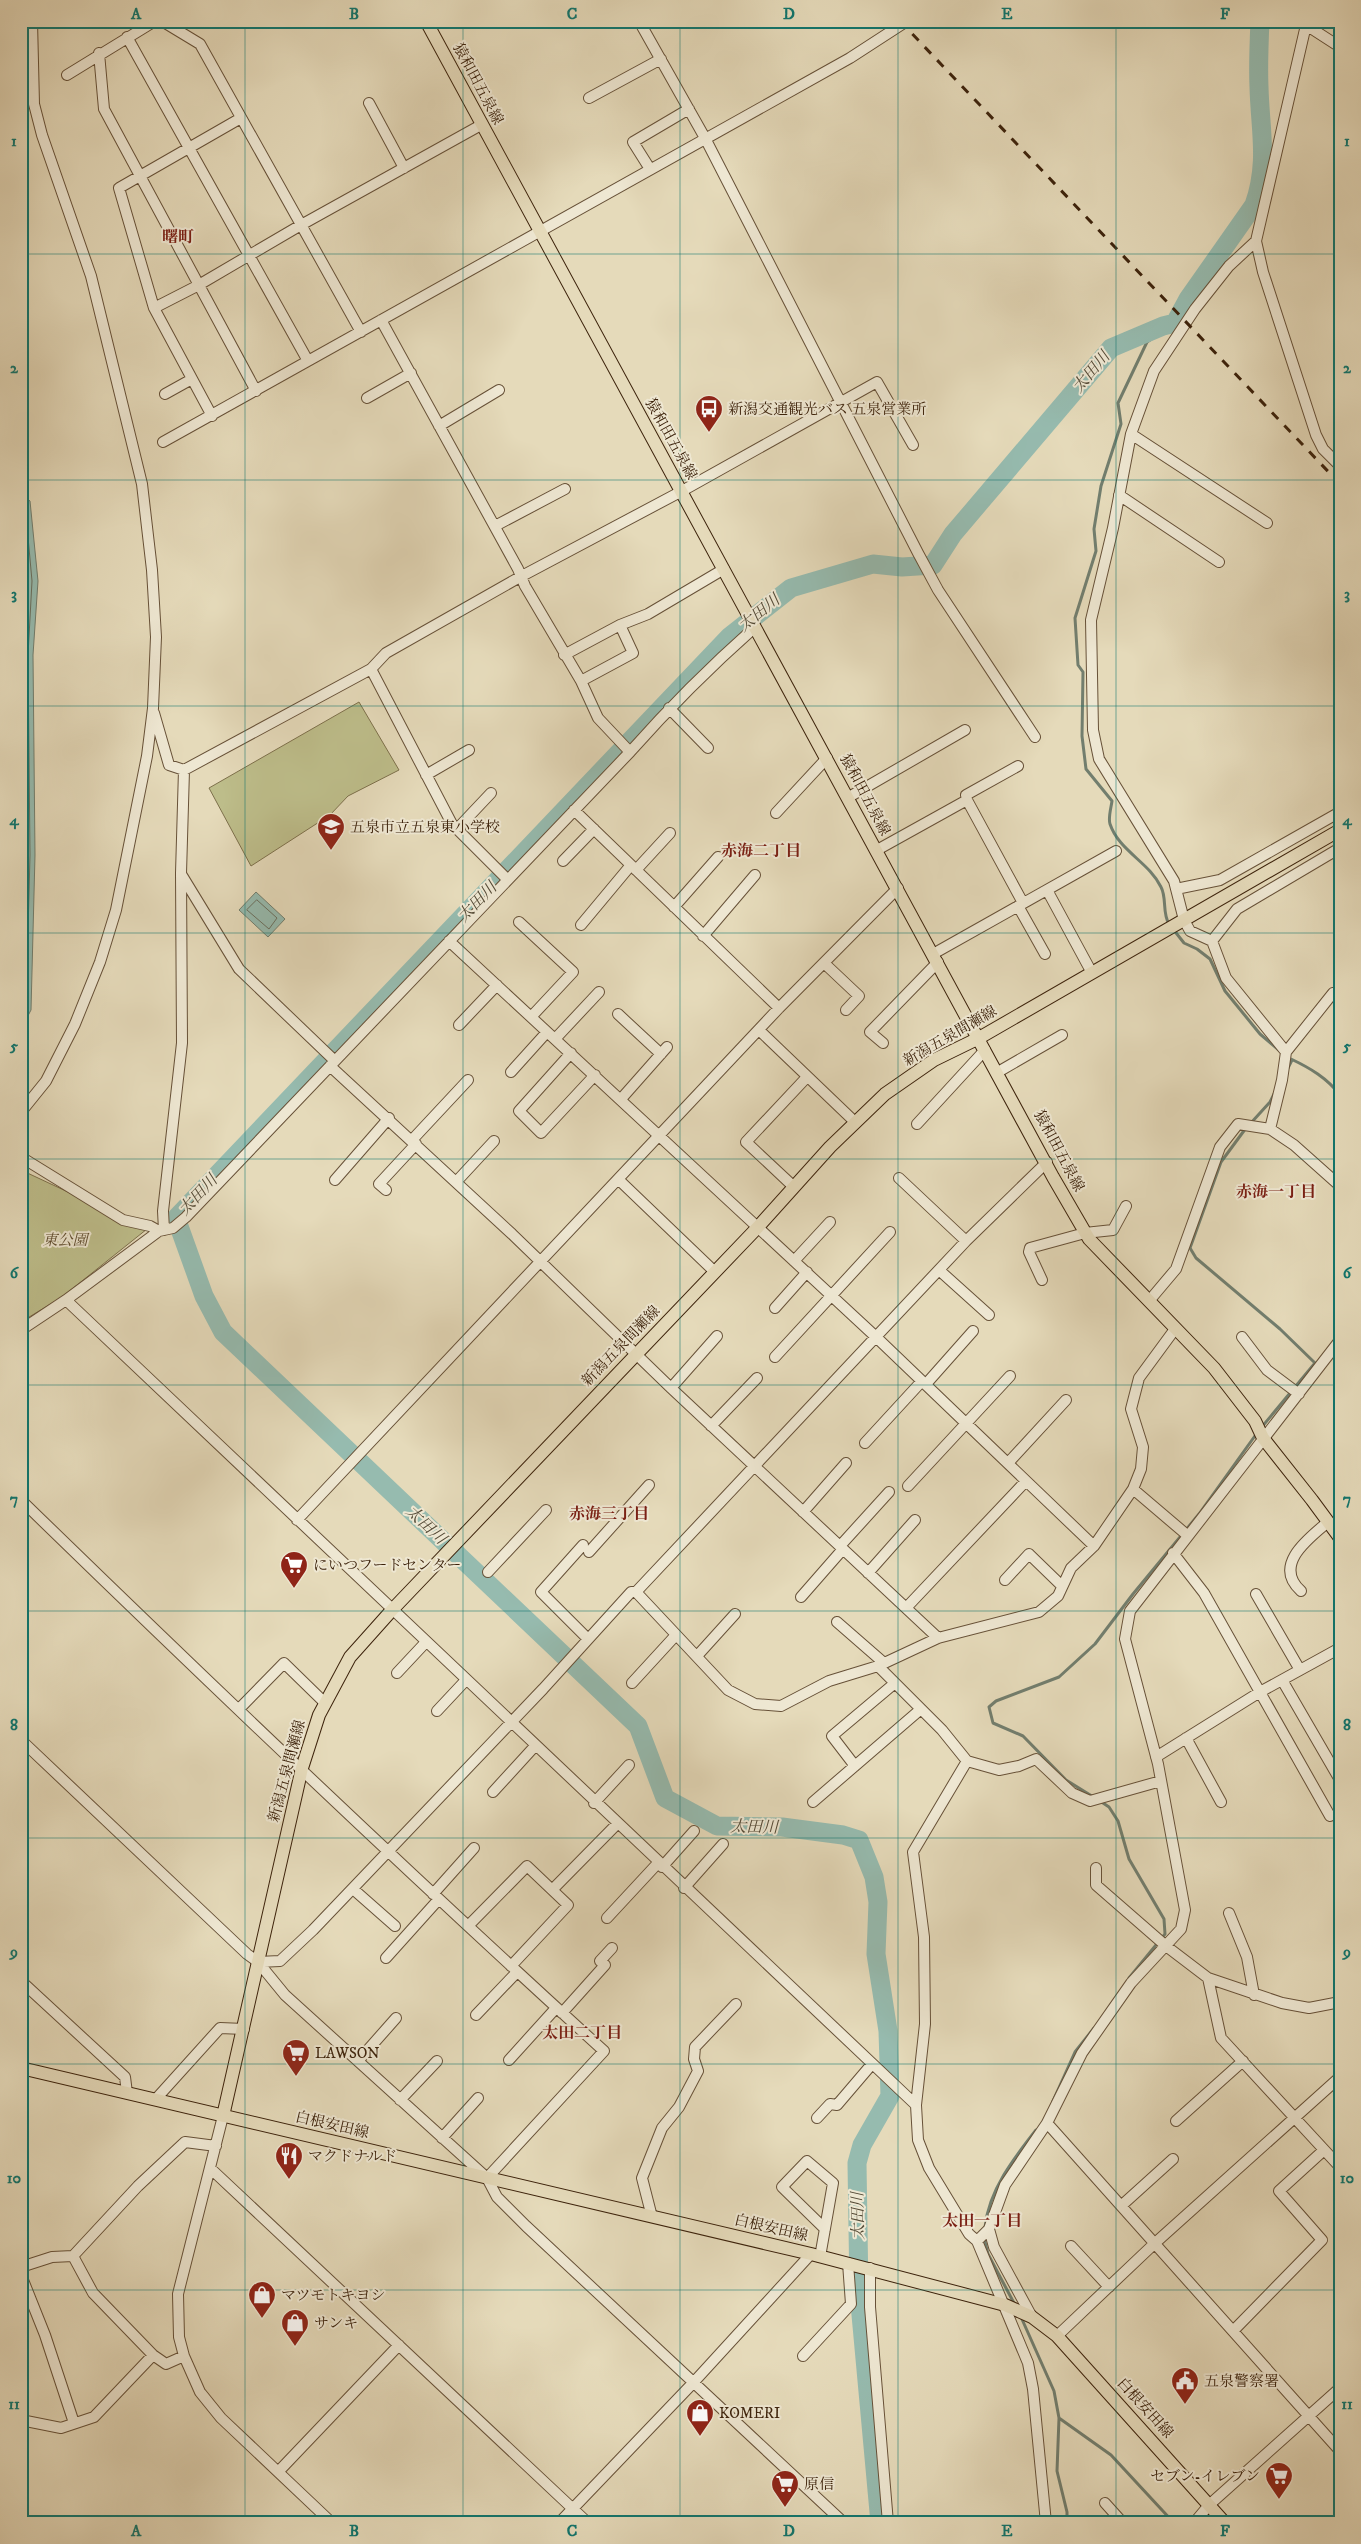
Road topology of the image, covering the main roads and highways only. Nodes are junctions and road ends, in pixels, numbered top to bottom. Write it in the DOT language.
graph roads {
  1 [pos="426,21"];
  2 [pos="1340,830"];
  3 [pos="982,1044"];
  4 [pos="1340,1538"];
  5 [pos="21,2068"];
  6 [pos="223,2116"];
  7 [pos="1225,2523"];
  1 -- 3 [label="main road, 猿和田五泉線"];
  2 -- 3 [label="main road, 新潟五泉間瀬線"];
  3 -- 4 [label="main road, 猿和田五泉線"];
  3 -- 6 [label="main road, 新潟五泉間瀬線"];
  5 -- 6 [label="main road, 白根安田線"];
  6 -- 7 [label="main road, 白根安田線"];
}
